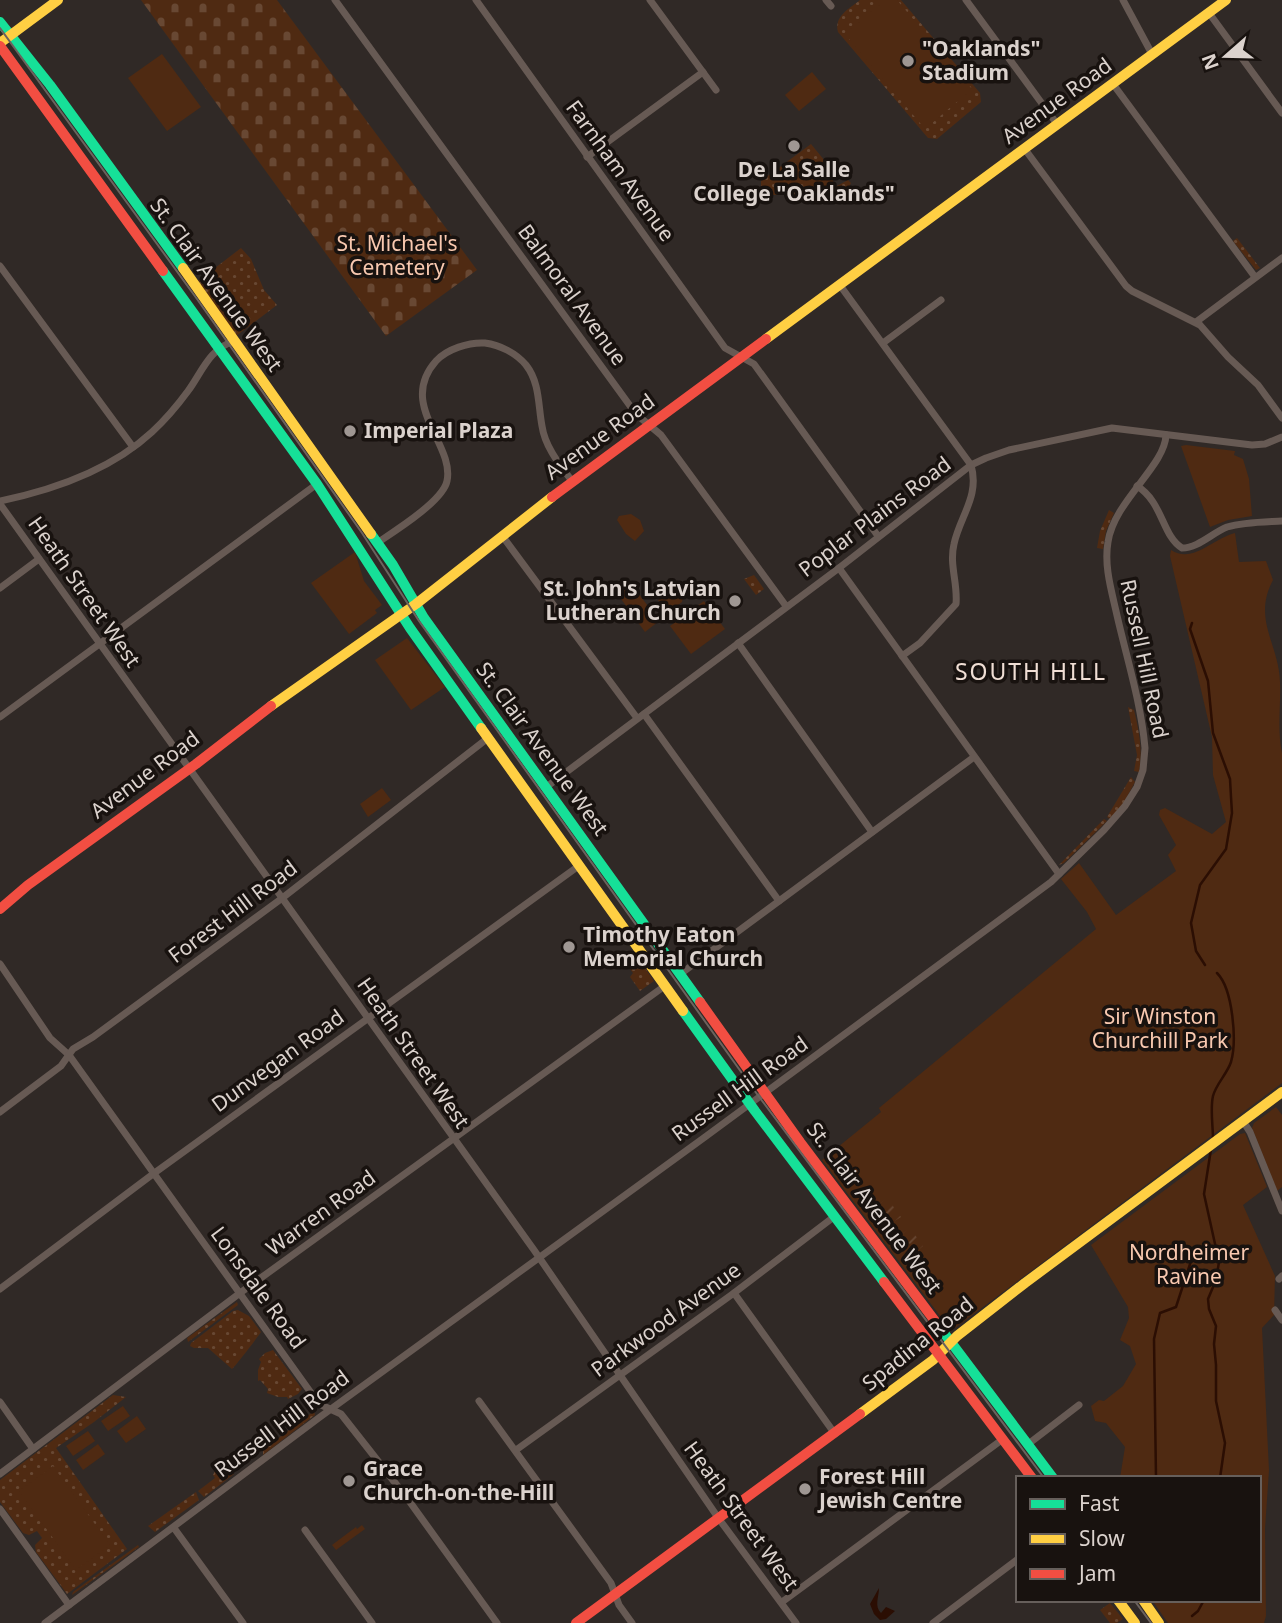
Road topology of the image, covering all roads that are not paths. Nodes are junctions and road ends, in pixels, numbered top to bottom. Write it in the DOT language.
graph roads {
  1 [pos="58,0"];
  2 [pos="335,0"];
  3 [pos="476,0"];
  4 [pos="650,0"];
  5 [pos="966,0"];
  6 [pos="1123,0"];
  7 [pos="1226,0"];
  8 [pos="1209,13"];
  9 [pos="0,22"];
  10 [pos="11,35"];
  11 [pos="0,45"];
  12 [pos="1152,54"];
  13 [pos="703,72"];
  14 [pos="1113,84"];
  15 [pos="716,90"];
  16 [pos="1282,113"];
  17 [pos="1057,124"];
  18 [pos="1024,148"];
  19 [pos="587,157"];
  20 [pos="1282,258"];
  21 [pos="0,266"];
  22 [pos="1255,277"];
  23 [pos="839,284"];
  24 [pos="941,300"];
  25 [pos="1196,322"];
  26 [pos="234,341"];
  27 [pos="883,343"];
  28 [pos="218,348"];
  29 [pos="742,357"];
  30 [pos="1282,418"];
  31 [pos="649,425"];
  32 [pos="1166,435"];
  33 [pos="1282,438"];
  34 [pos="132,447"];
  35 [pos="971,465"];
  36 [pos="572,481"];
  37 [pos="317,484"];
  38 [pos="1137,486"];
  39 [pos="0,503"];
  40 [pos="1282,521"];
  41 [pos="878,536"];
  42 [pos="503,537"];
  43 [pos="377,543"];
  44 [pos="39,559"];
  45 [pos="839,568"];
  46 [pos="0,588"];
  47 [pos="416,604"];
  48 [pos="786,606"];
  49 [pos="401,615"];
  50 [pos="738,643"];
  51 [pos="99,644"];
  52 [pos="902,656"];
  53 [pos="640,716"];
  54 [pos="0,717"];
  55 [pos="488,738"];
  56 [pos="974,757"];
  57 [pos="188,769"];
  58 [pos="545,788"];
  59 [pos="872,832"];
  60 [pos="580,865"];
  61 [pos="1059,874"];
  62 [pos="281,899"];
  63 [pos="626,899"];
  64 [pos="779,901"];
  65 [pos="0,909"];
  66 [pos="611,909"];
  67 [pos="0,964"];
  68 [pos="679,975"];
  69 [pos="666,985"];
  70 [pos="368,1017"];
  71 [pos="69,1055"];
  72 [pos="1282,1092"];
  73 [pos="765,1093"];
  74 [pos="750,1104"];
  75 [pos="0,1112"];
  76 [pos="1243,1121"];
  77 [pos="452,1139"];
  78 [pos="153,1174"];
  79 [pos="1282,1211"];
  80 [pos="835,1216"];
  81 [pos="539,1258"];
  82 [pos="0,1289"];
  83 [pos="240,1293"];
  84 [pos="734,1293"];
  85 [pos="1275,1310"];
  86 [pos="1282,1320"];
  87 [pos="951,1343"];
  88 [pos="938,1355"];
  89 [pos="620,1375"];
  90 [pos="479,1401"];
  91 [pos="0,1402"];
  92 [pos="1080,1405"];
  93 [pos="331,1409"];
  94 [pos="835,1434"];
  95 [pos="1003,1439"];
  96 [pos="1027,1445"];
  97 [pos="33,1449"];
  98 [pos="516,1450"];
  99 [pos="0,1475"];
  100 [pos="1031,1476"];
  101 [pos="1051,1476"];
  102 [pos="0,1509"];
  103 [pos="719,1519"];
  104 [pos="174,1528"];
  105 [pos="305,1530"];
  106 [pos="1016,1561"];
  107 [pos="617,1593"];
  108 [pos="782,1602"];
  109 [pos="1119,1602"];
  110 [pos="1144,1602"];
  111 [pos="68,1605"];
  112 [pos="45,1623"];
  113 [pos="243,1623"];
  114 [pos="372,1623"];
  115 [pos="497,1623"];
  116 [pos="576,1623"];
  117 [pos="632,1623"];
  118 [pos="796,1623"];
  119 [pos="933,1623"];
  120 [pos="1135,1623"];
  121 [pos="1159,1623"];
  1 -- 10 [label="main road"];
  2 -- 31 [label="street, Balmoral Avenue"];
  3 -- 19 [label="street, Farnham Avenue"];
  4 -- 13 [label="street"];
  5 -- 17 [label="street"];
  6 -- 12 [label="street"];
  7 -- 8 [label="main road, Avenue Road"];
  8 -- 12 [label="main road, Avenue Road"];
  8 -- 16 [label="street"];
  9 -- 10 [label="main road, St. Clair Avenue West"];
  10 -- 11 [label="main road"];
  10 -- 26 [label="main road, St. Clair Avenue West"];
  11 -- 28 [label="main road, St. Clair Avenue West"];
  12 -- 14 [label="main road, Avenue Road"];
  13 -- 15 [label="street"];
  13 -- 19 [label="street"];
  14 -- 17 [label="main road, Avenue Road"];
  14 -- 22 [label="street"];
  17 -- 18 [label="main road, Avenue Road"];
  18 -- 23 [label="main road, Avenue Road"];
  18 -- 25 [label="street"];
  19 -- 29 [label="street, Farnham Avenue"];
  20 -- 22 [label="street"];
  21 -- 34 [label="street"];
  22 -- 25 [label="street"];
  23 -- 27 [label="street"];
  23 -- 29 [label="main road, Avenue Road"];
  24 -- 27 [label="street"];
  25 -- 30 [label="street"];
  26 -- 28 [label="street"];
  26 -- 43 [label="main road, St. Clair Avenue West"];
  27 -- 35 [label="street"];
  28 -- 34 [label="street"];
  28 -- 37 [label="main road, St. Clair Avenue West"];
  29 -- 31 [label="main road, Avenue Road"];
  29 -- 41 [label="street, Farnham Avenue"];
  31 -- 36 [label="main road, Avenue Road"];
  31 -- 48 [label="street, Balmoral Avenue"];
  32 -- 33 [label="street, Poplar Plains Road"];
  32 -- 35 [label="street, Poplar Plains Road"];
  32 -- 38 [label="street, Russell Hill Road"];
  34 -- 39 [label="street"];
  35 -- 41 [label="street, Poplar Plains Road"];
  35 -- 52 [label="street"];
  36 -- 42 [label="main road, Avenue Road"];
  36 -- 43 [label="street"];
  37 -- 49 [label="main road, St. Clair Avenue West"];
  37 -- 51 [label="street"];
  38 -- 40 [label="street"];
  38 -- 61 [label="street, Russell Hill Road"];
  39 -- 44 [label="street, Heath Street West"];
  41 -- 45 [label="street, Poplar Plains Road"];
  42 -- 47 [label="main road, Avenue Road"];
  42 -- 53 [label="street"];
  43 -- 47 [label="main road, St. Clair Avenue West"];
  44 -- 46 [label="street"];
  44 -- 51 [label="street, Heath Street West"];
  45 -- 48 [label="street, Poplar Plains Road"];
  45 -- 52 [label="street"];
  47 -- 49 [label="main road, Avenue Road"];
  47 -- 58 [label="main road, St. Clair Avenue West"];
  48 -- 50 [label="street, Poplar Plains Road"];
  49 -- 55 [label="main road, St. Clair Avenue West"];
  49 -- 57 [label="main road, Avenue Road"];
  50 -- 53 [label="street, Poplar Plains Road"];
  50 -- 59 [label="street"];
  51 -- 54 [label="street"];
  51 -- 57 [label="street, Heath Street West"];
  52 -- 56 [label="street"];
  53 -- 58 [label="street, Poplar Plains Road"];
  53 -- 64 [label="street"];
  55 -- 60 [label="main road, St. Clair Avenue West"];
  55 -- 62 [label="street, Forest Hill Road"];
  56 -- 59 [label="street"];
  56 -- 61 [label="street"];
  57 -- 62 [label="street, Heath Street West"];
  57 -- 65 [label="main road, Avenue Road"];
  58 -- 63 [label="main road, St. Clair Avenue West"];
  59 -- 64 [label="street"];
  60 -- 66 [label="main road, St. Clair Avenue West"];
  60 -- 70 [label="street, Dunvegan Road"];
  61 -- 73 [label="street, Russell Hill Road"];
  62 -- 70 [label="street, Heath Street West"];
  62 -- 71 [label="street, Forest Hill Road"];
  63 -- 66 [label="main road"];
  63 -- 68 [label="main road, St. Clair Avenue West"];
  64 -- 68 [label="street"];
  66 -- 69 [label="main road, St. Clair Avenue West"];
  67 -- 71 [label="street, Lonsdale Road"];
  68 -- 73 [label="main road, St. Clair Avenue West"];
  69 -- 74 [label="main road, St. Clair Avenue West"];
  69 -- 77 [label="street, Warren Road"];
  70 -- 77 [label="street, Heath Street West"];
  70 -- 78 [label="street, Dunvegan Road"];
  71 -- 75 [label="street, Forest Hill Road"];
  71 -- 78 [label="street, Lonsdale Road"];
  72 -- 76 [label="main road, Spadina Road"];
  73 -- 74 [label="street, Russell Hill Road"];
  73 -- 87 [label="main road, St. Clair Avenue West"];
  74 -- 80 [label="main road, St. Clair Avenue West"];
  74 -- 81 [label="street, Russell Hill Road"];
  76 -- 79 [label="street"];
  76 -- 87 [label="main road, Spadina Road"];
  77 -- 81 [label="street, Heath Street West"];
  77 -- 83 [label="street, Warren Road"];
  78 -- 82 [label="street, Dunvegan Road"];
  78 -- 83 [label="street, Lonsdale Road"];
  80 -- 84 [label="street, Parkwood Avenue"];
  80 -- 88 [label="main road, St. Clair Avenue West"];
  81 -- 89 [label="street, Heath Street West"];
  81 -- 93 [label="street, Russell Hill Road"];
  83 -- 93 [label="street, Lonsdale Road"];
  83 -- 97 [label="street, Warren Road"];
  84 -- 89 [label="street, Parkwood Avenue"];
  84 -- 94 [label="street"];
  85 -- 86 [label="street"];
  87 -- 88 [label="main road, Spadina Road"];
  87 -- 96 [label="main road, St. Clair Avenue West"];
  88 -- 94 [label="main road, Spadina Road"];
  88 -- 95 [label="main road, St. Clair Avenue West"];
  89 -- 98 [label="street, Parkwood Avenue"];
  89 -- 103 [label="street, Heath Street West"];
  90 -- 98 [label="street"];
  91 -- 97 [label="street"];
  92 -- 96 [label="street"];
  93 -- 104 [label="street, Russell Hill Road"];
  93 -- 115 [label="street, Lonsdale Road"];
  94 -- 103 [label="main road, Spadina Road"];
  95 -- 100 [label="main road, St. Clair Avenue West"];
  95 -- 108 [label="street"];
  96 -- 101 [label="main road, St. Clair Avenue West"];
  97 -- 99 [label="street, Warren Road"];
  98 -- 107 [label="street"];
  102 -- 111 [label="street"];
  103 -- 107 [label="main road, Spadina Road"];
  103 -- 108 [label="street, Heath Street West"];
  104 -- 111 [label="street, Russell Hill Road"];
  104 -- 113 [label="street"];
  105 -- 114 [label="street"];
  106 -- 119 [label="street"];
  107 -- 116 [label="main road, Spadina Road"];
  107 -- 117 [label="street"];
  108 -- 118 [label="street, Heath Street West"];
  109 -- 120 [label="main road"];
  110 -- 121 [label="main road"];
  111 -- 112 [label="street, Russell Hill Road"];
}
